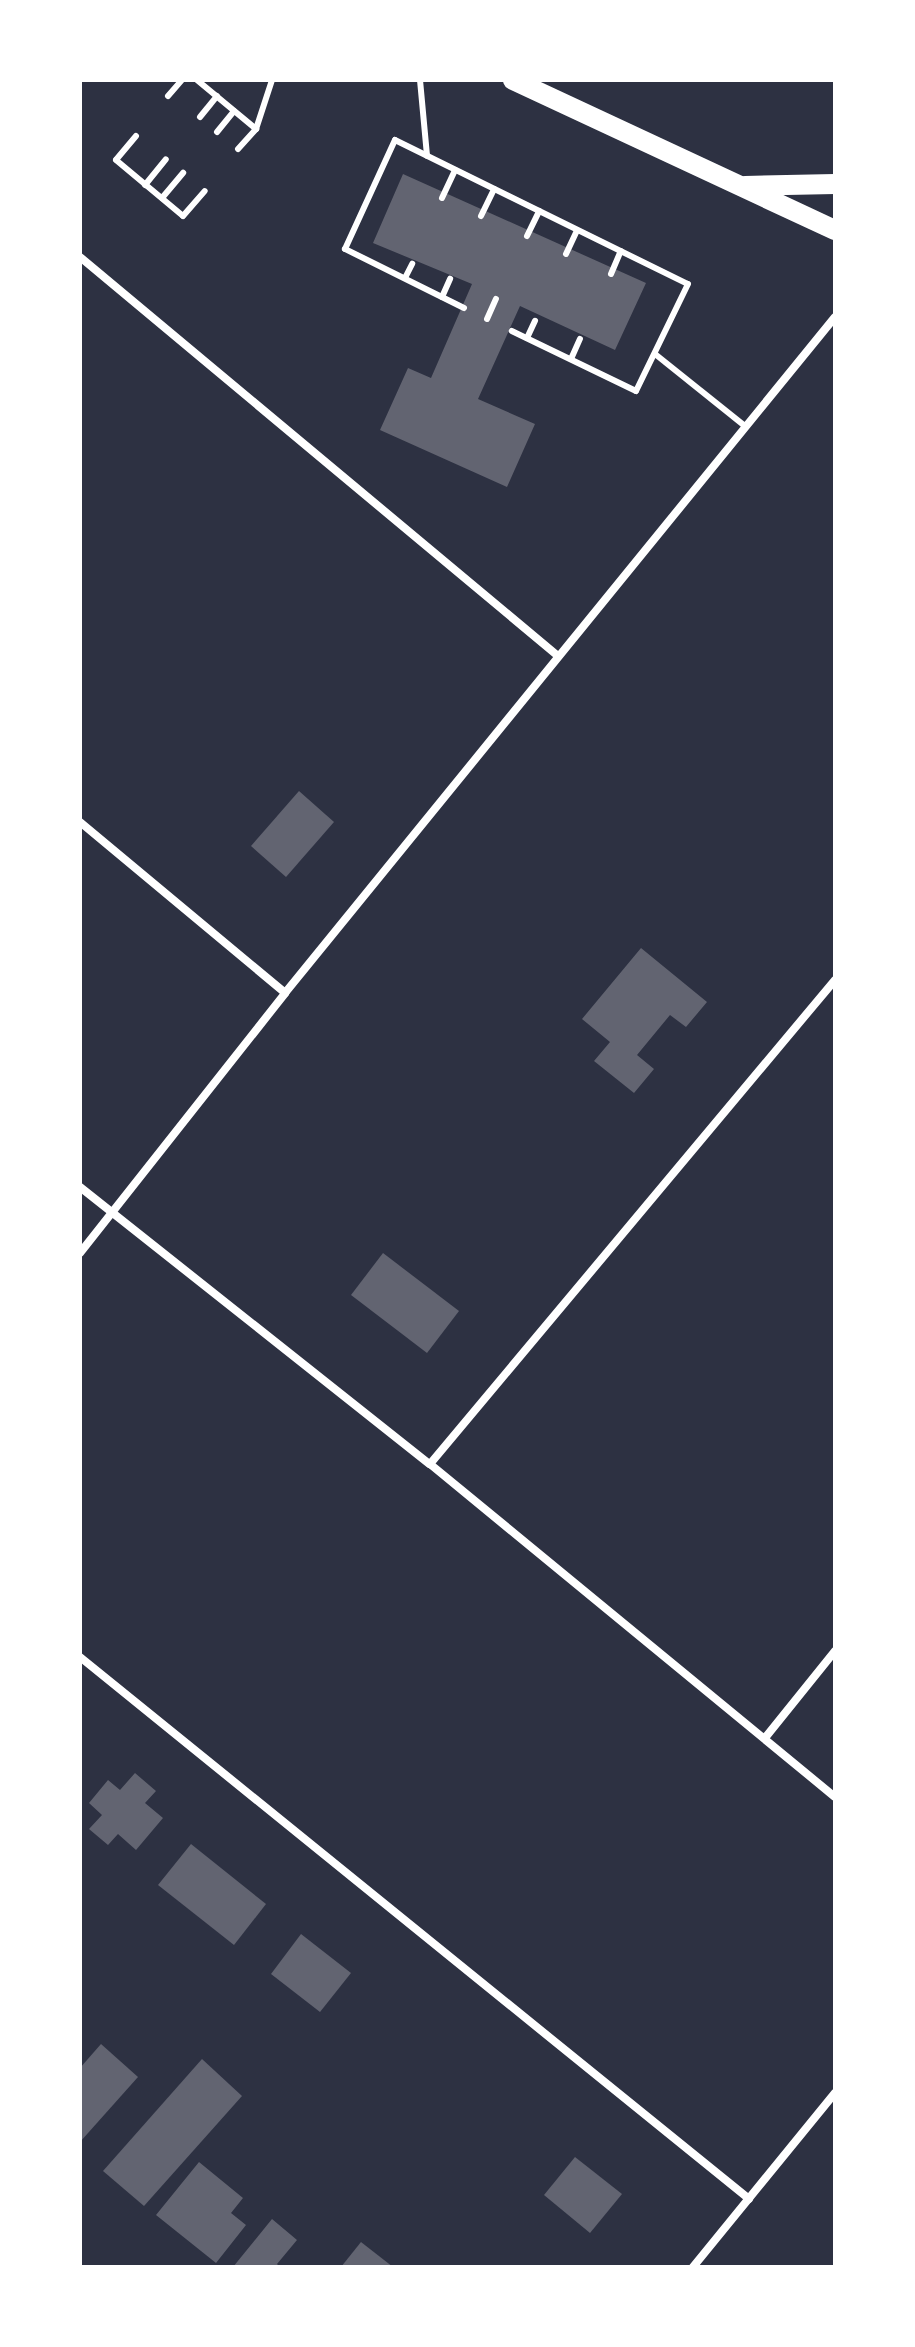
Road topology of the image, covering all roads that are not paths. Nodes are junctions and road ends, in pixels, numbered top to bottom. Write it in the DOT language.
graph roads {
  1 [pos="182,80"];
  2 [pos="197,80"];
  3 [pos="272,80"];
  4 [pos="420,80"];
  5 [pos="513,80"];
  6 [pos="168,96"];
  7 [pos="217,96"];
  8 [pos="234,111"];
  9 [pos="200,117"];
  10 [pos="256,129"];
  11 [pos="217,132"];
  12 [pos="136,136"];
  13 [pos="238,149"];
  14 [pos="427,156"];
  15 [pos="166,159"];
  16 [pos="455,170"];
  17 [pos="183,173"];
  18 [pos="835,184"];
  19 [pos="145,185"];
  20 [pos="741,186"];
  21 [pos="494,189"];
  22 [pos="205,191"];
  23 [pos="162,198"];
  24 [pos="442,198"];
  25 [pos="539,211"];
  26 [pos="481,216"];
  27 [pos="577,230"];
  28 [pos="835,230"];
  29 [pos="527,236"];
  30 [pos="621,251"];
  31 [pos="566,254"];
  32 [pos="80,257"];
  33 [pos="412,264"];
  34 [pos="611,274"];
  35 [pos="405,278"];
  36 [pos="450,279"];
  37 [pos="442,297"];
  38 [pos="496,299"];
  39 [pos="464,308"];
  40 [pos="487,319"];
  41 [pos="834,320"];
  42 [pos="535,321"];
  43 [pos="512,331"];
  44 [pos="527,338"];
  45 [pos="580,339"];
  46 [pos="655,354"];
  47 [pos="571,359"];
  48 [pos="745,426"];
  49 [pos="558,656"];
  50 [pos="80,822"];
  51 [pos="835,980"];
  52 [pos="285,993"];
  53 [pos="80,1187"];
  54 [pos="113,1214"];
  55 [pos="80,1253"];
  56 [pos="430,1464"];
  57 [pos="835,1651"];
  58 [pos="80,1657"];
  59 [pos="765,1738"];
  60 [pos="835,1797"];
  61 [pos="835,2093"];
  62 [pos="749,2199"];
  63 [pos="693,2267"];
  1 -- 6 [label="lane"];
  2 -- 7 [label="lane"];
  3 -- 10 [label="lane"];
  4 -- 14 [label="lane"];
  5 -- 20 [label="main road"];
  7 -- 8 [label="lane"];
  7 -- 9 [label="lane"];
  8 -- 10 [label="lane"];
  8 -- 11 [label="lane"];
  10 -- 13 [label="lane"];
  12 -- 19 [label="lane"];
  14 -- 16 [label="lane"];
  14 -- 35 [label="lane"];
  15 -- 19 [label="lane"];
  16 -- 21 [label="lane"];
  16 -- 24 [label="lane"];
  17 -- 23 [label="lane"];
  18 -- 20 [label="main road"];
  19 -- 23 [label="lane"];
  20 -- 28 [label="main road"];
  21 -- 25 [label="lane"];
  21 -- 26 [label="lane"];
  22 -- 23 [label="lane"];
  25 -- 27 [label="lane"];
  25 -- 29 [label="lane"];
  27 -- 30 [label="lane"];
  27 -- 31 [label="lane"];
  30 -- 34 [label="lane"];
  30 -- 46 [label="lane"];
  32 -- 49 [label="street"];
  33 -- 35 [label="lane"];
  35 -- 37 [label="lane"];
  36 -- 37 [label="lane"];
  37 -- 39 [label="lane"];
  38 -- 40 [label="lane"];
  41 -- 48 [label="street"];
  42 -- 44 [label="lane"];
  43 -- 44 [label="lane"];
  44 -- 47 [label="lane"];
  45 -- 47 [label="lane"];
  46 -- 47 [label="lane"];
  46 -- 48 [label="lane"];
  48 -- 49 [label="street"];
  49 -- 52 [label="street"];
  50 -- 52 [label="street"];
  51 -- 56 [label="street"];
  52 -- 54 [label="street"];
  53 -- 54 [label="street"];
  54 -- 55 [label="street"];
  54 -- 56 [label="street"];
  56 -- 59 [label="street"];
  57 -- 59 [label="street"];
  58 -- 62 [label="street"];
  59 -- 60 [label="street"];
  61 -- 62 [label="street"];
  62 -- 63 [label="street"];
}
